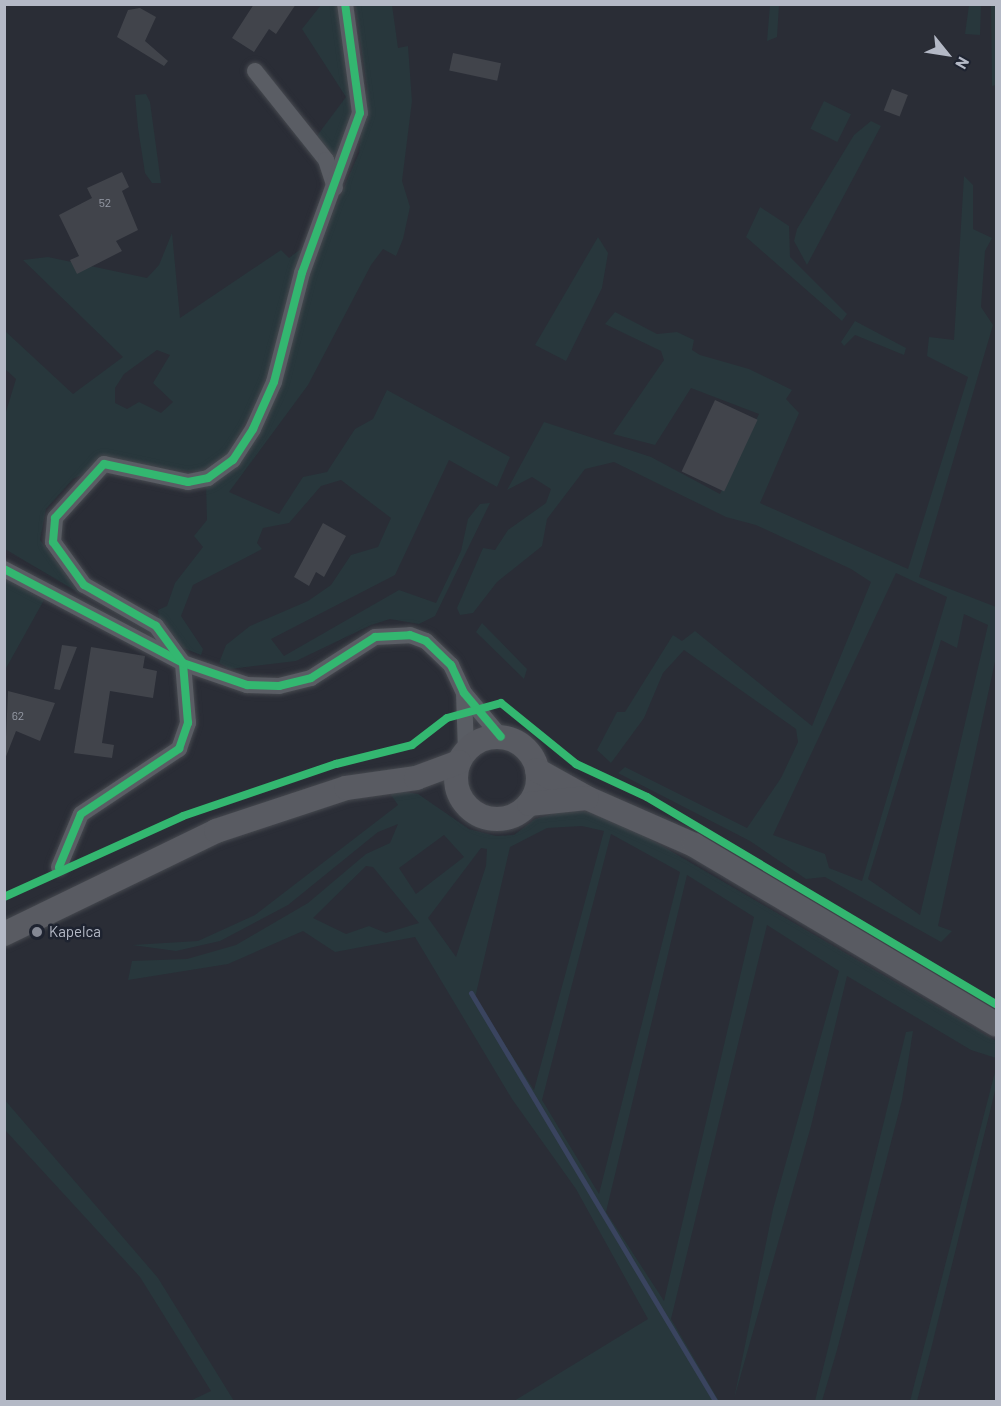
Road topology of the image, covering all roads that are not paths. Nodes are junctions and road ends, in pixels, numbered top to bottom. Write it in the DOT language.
graph roads {
  1 [pos="345,4"];
  2 [pos="255,71"];
  3 [pos="335,188"];
  4 [pos="4,569"];
  5 [pos="183,663"];
  6 [pos="464,693"];
  7 [pos="501,737"];
  8 [pos="463,757"];
  9 [pos="537,770"];
  10 [pos="416,778"];
  11 [pos="461,798"];
  12 [pos="587,798"];
  13 [pos="529,804"];
  14 [pos="59,867"];
  15 [pos="4,934"];
  16 [pos="996,1024"];
  1 -- 3 [label="street"];
  2 -- 3 [label="street"];
  3 -- 5 [label="street"];
  4 -- 5 [label="street"];
  5 -- 6 [label="street"];
  5 -- 14 [label="street"];
  6 -- 7 [label="street"];
  6 -- 8 [label="street"];
  7 -- 8 [label="street"];
  7 -- 9 [label="street"];
  8 -- 10 [label="street"];
  8 -- 11 [label="street"];
  9 -- 12 [label="street"];
  9 -- 13 [label="street"];
  10 -- 11 [label="street"];
  10 -- 15 [label="street"];
  11 -- 13 [label="street"];
  12 -- 13 [label="street"];
  12 -- 16 [label="street"];
}
